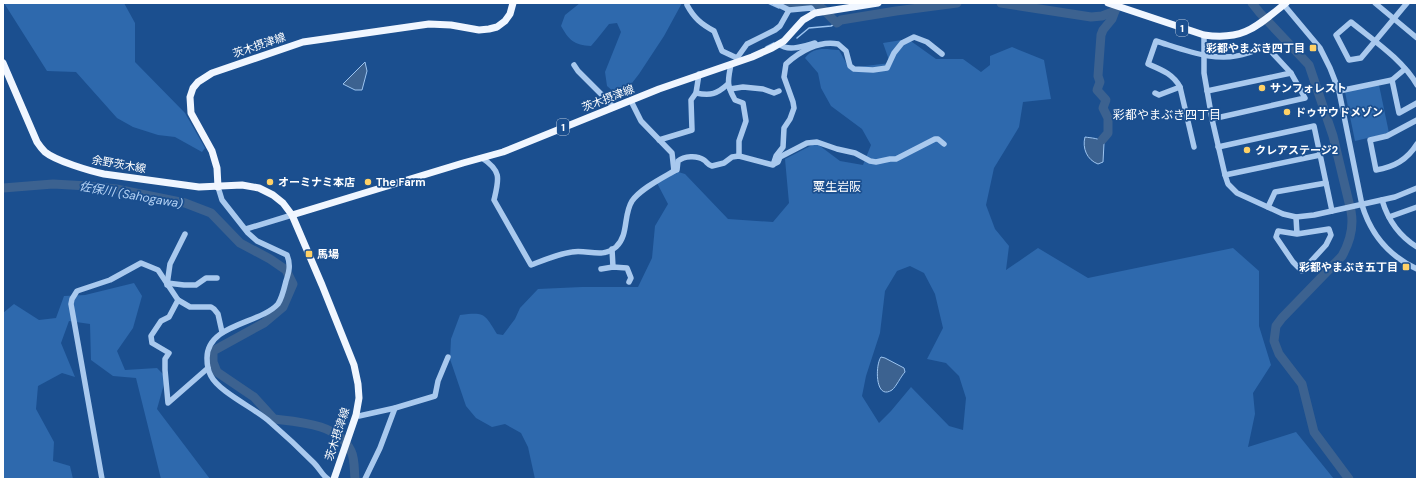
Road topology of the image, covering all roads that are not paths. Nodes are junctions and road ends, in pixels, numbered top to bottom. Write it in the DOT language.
graph roads {
  1 [pos="513,3"];
  2 [pos="775,3"];
  3 [pos="878,3"];
  4 [pos="1108,3"];
  5 [pos="1375,3"];
  6 [pos="1406,3"];
  7 [pos="1285,4"];
  8 [pos="687,5"];
  9 [pos="789,10"];
  10 [pos="821,12"];
  11 [pos="1394,19"];
  12 [pos="1204,35"];
  13 [pos="1417,38"];
  14 [pos="1374,42"];
  15 [pos="779,44"];
  16 [pos="816,46"];
  17 [pos="942,54"];
  18 [pos="1204,56"];
  19 [pos="737,59"];
  20 [pos="3,63"];
  21 [pos="574,65"];
  22 [pos="1405,69"];
  23 [pos="1292,73"];
  24 [pos="700,74"];
  25 [pos="1392,80"];
  26 [pos="1417,85"];
  27 [pos="729,86"];
  28 [pos="1180,87"];
  29 [pos="779,91"];
  30 [pos="1207,91"];
  31 [pos="1339,91"];
  32 [pos="696,93"];
  33 [pos="1155,93"];
  34 [pos="630,101"];
  35 [pos="1417,103"];
  36 [pos="612,108"];
  37 [pos="1212,119"];
  38 [pos="1417,120"];
  39 [pos="659,140"];
  40 [pos="944,144"];
  41 [pos="1417,144"];
  42 [pos="1194,147"];
  43 [pos="1218,147"];
  44 [pos="1320,155"];
  45 [pos="739,156"];
  46 [pos="482,158"];
  47 [pos="773,165"];
  48 [pos="674,170"];
  49 [pos="1225,175"];
  50 [pos="1326,183"];
  51 [pos="218,187"];
  52 [pos="1417,188"];
  53 [pos="1382,200"];
  54 [pos="1362,204"];
  55 [pos="1268,207"];
  56 [pos="1417,207"];
  57 [pos="1332,211"];
  58 [pos="292,215"];
  59 [pos="1296,217"];
  60 [pos="1389,217"];
  61 [pos="246,229"];
  62 [pos="185,234"];
  63 [pos="1297,234"];
  64 [pos="1417,246"];
  65 [pos="612,249"];
  66 [pos="613,267"];
  67 [pos="601,269"];
  68 [pos="1417,270"];
  69 [pos="217,278"];
  70 [pos="629,282"];
  71 [pos="167,284"];
  72 [pos="178,300"];
  73 [pos="222,332"];
  74 [pos="448,356"];
  75 [pos="208,368"];
  76 [pos="395,408"];
  77 [pos="356,415"];
  78 [pos="102,479"];
  79 [pos="328,479"];
  80 [pos="334,479"];
  81 [pos="365,479"];
  1 -- 51 [label="main road, 茨木摂津線"];
  2 -- 9 [label="street"];
  3 -- 10 [label="main road, 茨木摂津線 / 1"];
  4 -- 12 [label="main road, 1"];
  5 -- 11 [label="street"];
  6 -- 11 [label="street"];
  7 -- 12 [label="main road, 1"];
  7 -- 31 [label="street"];
  8 -- 19 [label="street"];
  9 -- 10 [label="street"];
  9 -- 19 [label="street"];
  10 -- 15 [label="main road, 茨木摂津線 / 1"];
  11 -- 13 [label="street"];
  11 -- 14 [label="street"];
  12 -- 18 [label="street"];
  14 -- 14 [label="street"];
  14 -- 22 [label="street"];
  15 -- 16 [label="street"];
  15 -- 19 [label="main road, 茨木摂津線 / 1"];
  16 -- 17 [label="street"];
  16 -- 47 [label="street"];
  18 -- 23 [label="street"];
  18 -- 28 [label="street"];
  18 -- 30 [label="street"];
  19 -- 24 [label="main road, 茨木摂津線 / 1"];
  19 -- 27 [label="street"];
  20 -- 51 [label="main road, 余野茨木線"];
  21 -- 36 [label="street"];
  22 -- 25 [label="street"];
  22 -- 26 [label="street"];
  23 -- 30 [label="street"];
  23 -- 37 [label="street"];
  24 -- 32 [label="street"];
  24 -- 34 [label="main road, 茨木摂津線 / 1"];
  25 -- 31 [label="street"];
  25 -- 35 [label="street"];
  27 -- 29 [label="street"];
  27 -- 32 [label="street"];
  27 -- 45 [label="street"];
  28 -- 33 [label="street"];
  28 -- 42 [label="street"];
  30 -- 37 [label="street"];
  31 -- 54 [label="street"];
  32 -- 39 [label="street"];
  34 -- 36 [label="main road, 茨木摂津線 / 1"];
  34 -- 39 [label="street"];
  36 -- 46 [label="main road, 茨木摂津線 / 1"];
  37 -- 43 [label="street"];
  38 -- 41 [label="street"];
  39 -- 48 [label="street"];
  40 -- 47 [label="street"];
  43 -- 44 [label="street"];
  43 -- 49 [label="street"];
  44 -- 49 [label="street"];
  44 -- 50 [label="street"];
  45 -- 47 [label="street"];
  45 -- 48 [label="street"];
  46 -- 58 [label="main road, 茨木摂津線 / 1"];
  46 -- 65 [label="street"];
  48 -- 65 [label="street"];
  49 -- 55 [label="street"];
  50 -- 55 [label="street"];
  50 -- 57 [label="street"];
  51 -- 58 [label="main road, 茨木摂津線"];
  51 -- 61 [label="street"];
  52 -- 53 [label="street"];
  53 -- 54 [label="street"];
  53 -- 60 [label="street"];
  54 -- 57 [label="street"];
  54 -- 68 [label="street"];
  55 -- 59 [label="street"];
  56 -- 60 [label="street"];
  57 -- 59 [label="street"];
  58 -- 61 [label="street"];
  58 -- 77 [label="main road, 茨木摂津線"];
  59 -- 63 [label="street"];
  60 -- 64 [label="street"];
  61 -- 73 [label="street"];
  62 -- 71 [label="street"];
  63 -- 63 [label="street"];
  65 -- 66 [label="street"];
  66 -- 67 [label="street"];
  66 -- 70 [label="street"];
  69 -- 71 [label="street"];
  71 -- 72 [label="street"];
  71 -- 78 [label="street"];
  72 -- 73 [label="street"];
  72 -- 75 [label="street"];
  73 -- 75 [label="street"];
  74 -- 76 [label="street"];
  75 -- 79 [label="street"];
  76 -- 77 [label="street"];
  76 -- 81 [label="street"];
  77 -- 80 [label="main road, 茨木摂津線"];
}
